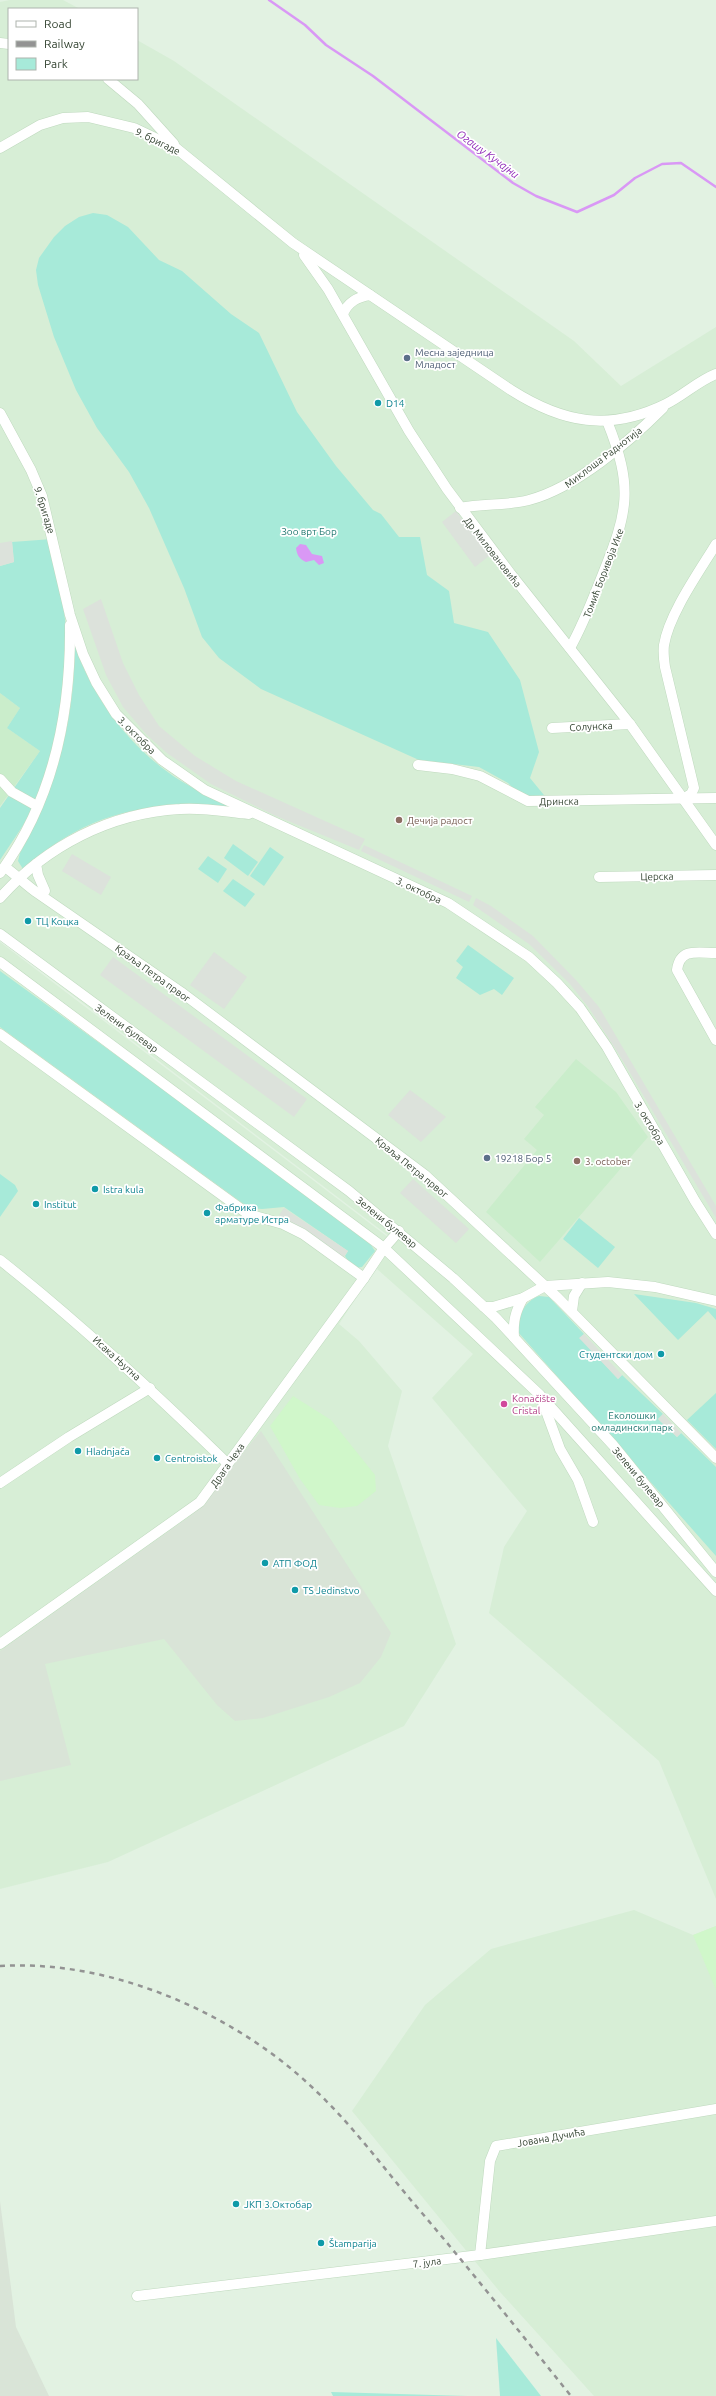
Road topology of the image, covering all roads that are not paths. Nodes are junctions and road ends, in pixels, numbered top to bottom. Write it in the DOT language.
graph roads {
  1 [pos="109,80"];
  2 [pos="0,148"];
  3 [pos="176,148"];
  4 [pos="293,243"];
  5 [pos="370,295"];
  6 [pos="343,314"];
  7 [pos="716,374"];
  8 [pos="668,403"];
  9 [pos="0,413"];
  10 [pos="608,421"];
  11 [pos="617,448"];
  12 [pos="460,508"];
  13 [pos="716,544"];
  14 [pos="70,615"];
  15 [pos="570,648"];
  16 [pos="630,724"];
  17 [pos="552,728"];
  18 [pos="418,764"];
  19 [pos="0,779"];
  20 [pos="684,798"];
  21 [pos="716,798"];
  22 [pos="38,806"];
  23 [pos="255,814"];
  24 [pos="716,845"];
  25 [pos="36,864"];
  26 [pos="2,870"];
  27 [pos="716,875"];
  28 [pos="21,878"];
  29 [pos="599,878"];
  30 [pos="45,891"];
  31 [pos="0,898"];
  32 [pos="74,917"];
  33 [pos="0,924"];
  34 [pos="4,937"];
  35 [pos="716,953"];
  36 [pos="0,962"];
  37 [pos="0,1034"];
  38 [pos="716,1040"];
  39 [pos="399,1231"];
  40 [pos="716,1234"];
  41 [pos="384,1248"];
  42 [pos="0,1260"];
  43 [pos="364,1278"];
  44 [pos="582,1283"];
  45 [pos="545,1286"];
  46 [pos="523,1298"];
  47 [pos="714,1299"];
  48 [pos="484,1307"];
  49 [pos="572,1311"];
  50 [pos="514,1337"];
  51 [pos="150,1388"];
  52 [pos="540,1395"];
  53 [pos="578,1435"];
  54 [pos="560,1449"];
  55 [pos="716,1458"];
  56 [pos="227,1463"];
  57 [pos="0,1483"];
  58 [pos="593,1522"];
  59 [pos="716,1572"];
  60 [pos="716,1591"];
  61 [pos="0,1644"];
  62 [pos="716,2109"];
  63 [pos="716,2221"];
  64 [pos="480,2255"];
  65 [pos="137,2296"];
  1 -- 3 [label="street"];
  2 -- 3 [label="street, 9. бригаде"];
  3 -- 4 [label="street, 9. бригаде"];
  4 -- 5 [label="street"];
  4 -- 6 [label="street, Др Миловановића"];
  5 -- 6 [label="street"];
  5 -- 10 [label="street"];
  6 -- 12 [label="street, Др Миловановића"];
  7 -- 8 [label="street"];
  8 -- 10 [label="street"];
  8 -- 11 [label="street, Миклоша Раднотија"];
  9 -- 14 [label="street, 9. бригаде"];
  10 -- 11 [label="street, Томић Боривоја Ике"];
  11 -- 12 [label="street, Миклоша Раднотија"];
  11 -- 15 [label="street, Томић Боривоја Ике"];
  12 -- 15 [label="street, Др Миловановића"];
  13 -- 20 [label="street"];
  14 -- 22 [label="street"];
  14 -- 23 [label="street, 3. октобра"];
  15 -- 16 [label="street, Др Миловановића"];
  16 -- 17 [label="street, Солунска"];
  16 -- 20 [label="street, Др Миловановића"];
  18 -- 20 [label="street, Дринска"];
  19 -- 22 [label="street"];
  20 -- 21 [label="street, Дринска"];
  20 -- 24 [label="street, Др Миловановића"];
  22 -- 26 [label="street"];
  23 -- 25 [label="street"];
  23 -- 40 [label="street, 3. октобра"];
  25 -- 28 [label="street"];
  25 -- 30 [label="street"];
  26 -- 28 [label="street, Краља Петра првог"];
  27 -- 29 [label="street, Церска"];
  28 -- 30 [label="street, Краља Петра првог"];
  28 -- 31 [label="street"];
  28 -- 32 [label="street, Краља Петра првог"];
  30 -- 32 [label="street, Краља Петра првог"];
  32 -- 45 [label="street, Краља Петра првог"];
  33 -- 34 [label="street"];
  34 -- 39 [label="street, Зелени булевар"];
  35 -- 38 [label="street"];
  36 -- 41 [label="street, Зелени булевар"];
  37 -- 43 [label="street"];
  39 -- 41 [label="street, Драга Чеха"];
  39 -- 48 [label="street, Зелени булевар"];
  41 -- 43 [label="street, Драга Чеха"];
  41 -- 52 [label="street, Зелени булевар"];
  42 -- 51 [label="street, Исака Њутна"];
  43 -- 56 [label="street, Драга Чеха"];
  44 -- 45 [label="street"];
  44 -- 47 [label="street"];
  44 -- 49 [label="street"];
  45 -- 46 [label="street"];
  45 -- 49 [label="street, Краља Петра првог"];
  46 -- 48 [label="street"];
  46 -- 50 [label="street"];
  48 -- 50 [label="street, Зелени булевар"];
  49 -- 55 [label="street, Краља Петра првог"];
  50 -- 59 [label="street, Зелени булевар"];
  51 -- 56 [label="street, Исака Њутна"];
  51 -- 57 [label="street"];
  52 -- 53 [label="street, Зелени булевар"];
  52 -- 54 [label="street"];
  53 -- 54 [label="street"];
  53 -- 60 [label="street, Зелени булевар"];
  54 -- 58 [label="street"];
  56 -- 61 [label="street, Драга Чеха"];
  62 -- 64 [label="street, Јована Дучића"];
  63 -- 64 [label="street, 7. јула"];
  64 -- 65 [label="street, 7. јула"];
}
